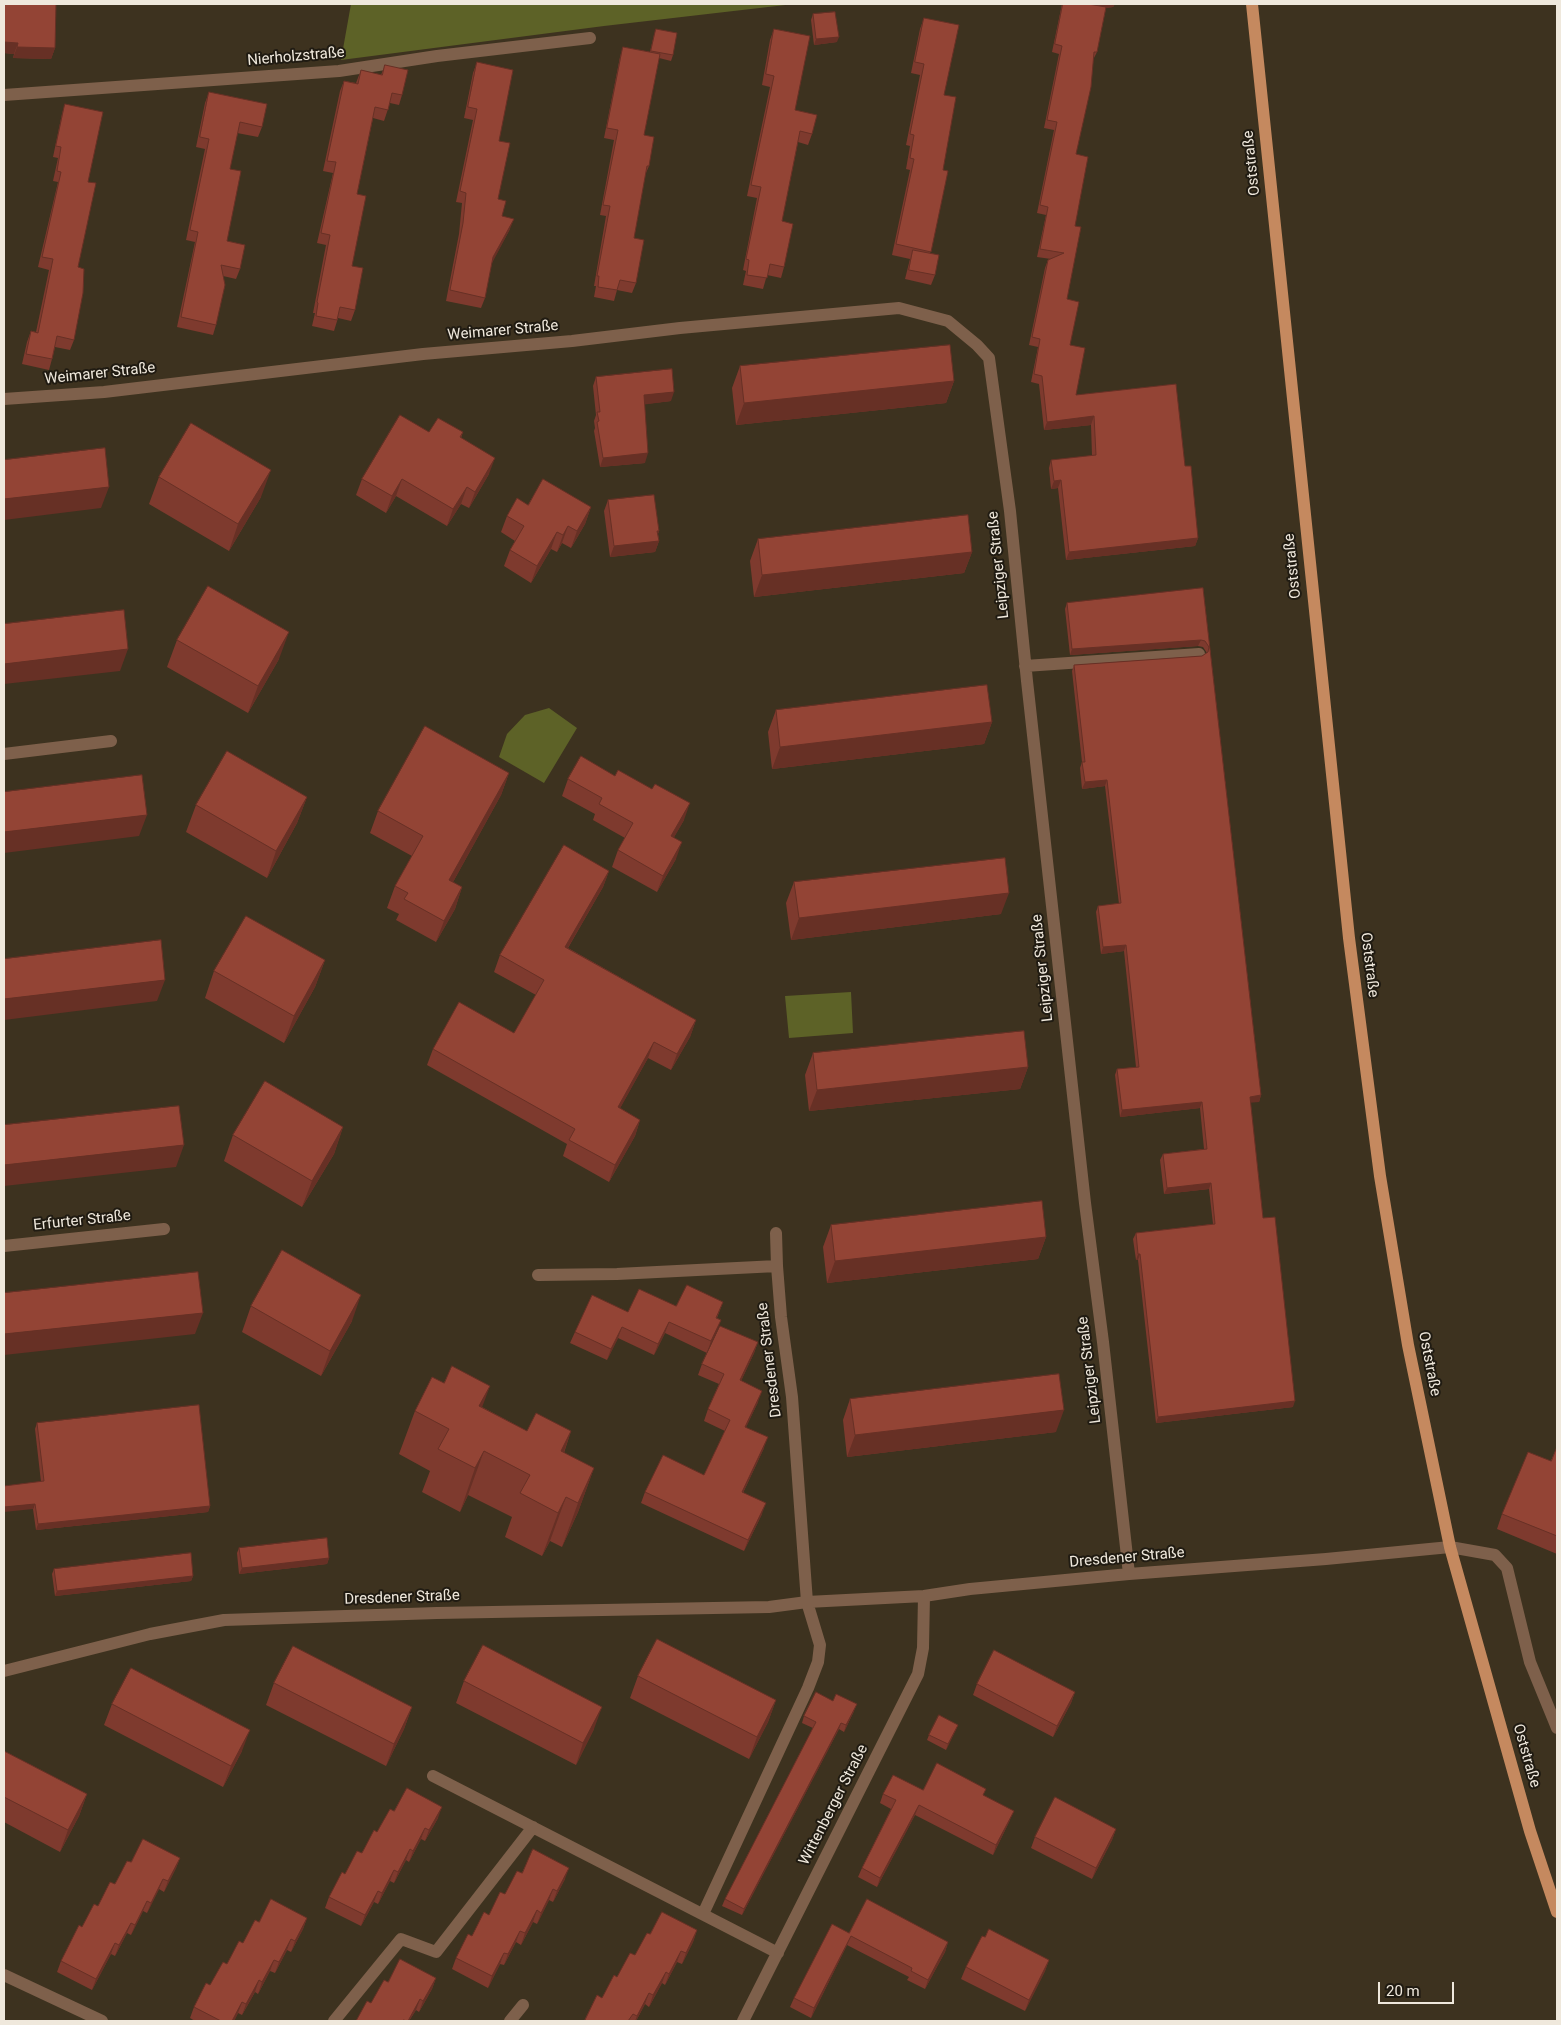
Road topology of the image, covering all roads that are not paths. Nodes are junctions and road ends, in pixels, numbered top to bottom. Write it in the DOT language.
graph roads {
  1 [pos="1252,4"];
  2 [pos="590,38"];
  3 [pos="4,95"];
  4 [pos="989,358"];
  5 [pos="4,399"];
  6 [pos="1199,654"];
  7 [pos="1025,666"];
  8 [pos="111,741"];
  9 [pos="4,754"];
  10 [pos="164,1229"];
  11 [pos="776,1233"];
  12 [pos="4,1246"];
  13 [pos="777,1266"];
  14 [pos="538,1275"];
  15 [pos="1450,1547"];
  16 [pos="1129,1574"];
  17 [pos="924,1596"];
  18 [pos="807,1602"];
  19 [pos="4,1671"];
  20 [pos="1557,1728"];
  21 [pos="433,1776"];
  22 [pos="533,1827"];
  23 [pos="1557,1909"];
  24 [pos="703,1914"];
  25 [pos="778,1953"];
  26 [pos="4,1975"];
  27 [pos="523,2005"];
  28 [pos="102,2021"];
  29 [pos="334,2021"];
  30 [pos="510,2021"];
  31 [pos="743,2021"];
  1 -- 15 [label="main road, Oststraße"];
  2 -- 3 [label="street, Nierholzstraße"];
  4 -- 5 [label="street, Weimarer Straße"];
  4 -- 7 [label="street, Leipziger Straße"];
  6 -- 7 [label="street"];
  7 -- 16 [label="street, Leipziger Straße"];
  8 -- 9 [label="street"];
  10 -- 12 [label="street, Erfurter Straße"];
  11 -- 13 [label="street, Dresdener Straße"];
  13 -- 14 [label="street"];
  13 -- 18 [label="street, Dresdener Straße"];
  15 -- 16 [label="street, Dresdener Straße"];
  15 -- 20 [label="street, Dresdener Straße"];
  15 -- 23 [label="main road, Oststraße"];
  16 -- 17 [label="street, Dresdener Straße"];
  17 -- 18 [label="street, Dresdener Straße"];
  17 -- 25 [label="street, Wittenberger Straße"];
  18 -- 19 [label="street, Dresdener Straße"];
  18 -- 24 [label="street"];
  21 -- 22 [label="street"];
  22 -- 24 [label="street"];
  22 -- 29 [label="street"];
  24 -- 25 [label="street"];
  25 -- 31 [label="street, Wittenberger Straße"];
  26 -- 28 [label="street"];
  27 -- 30 [label="street"];
}
